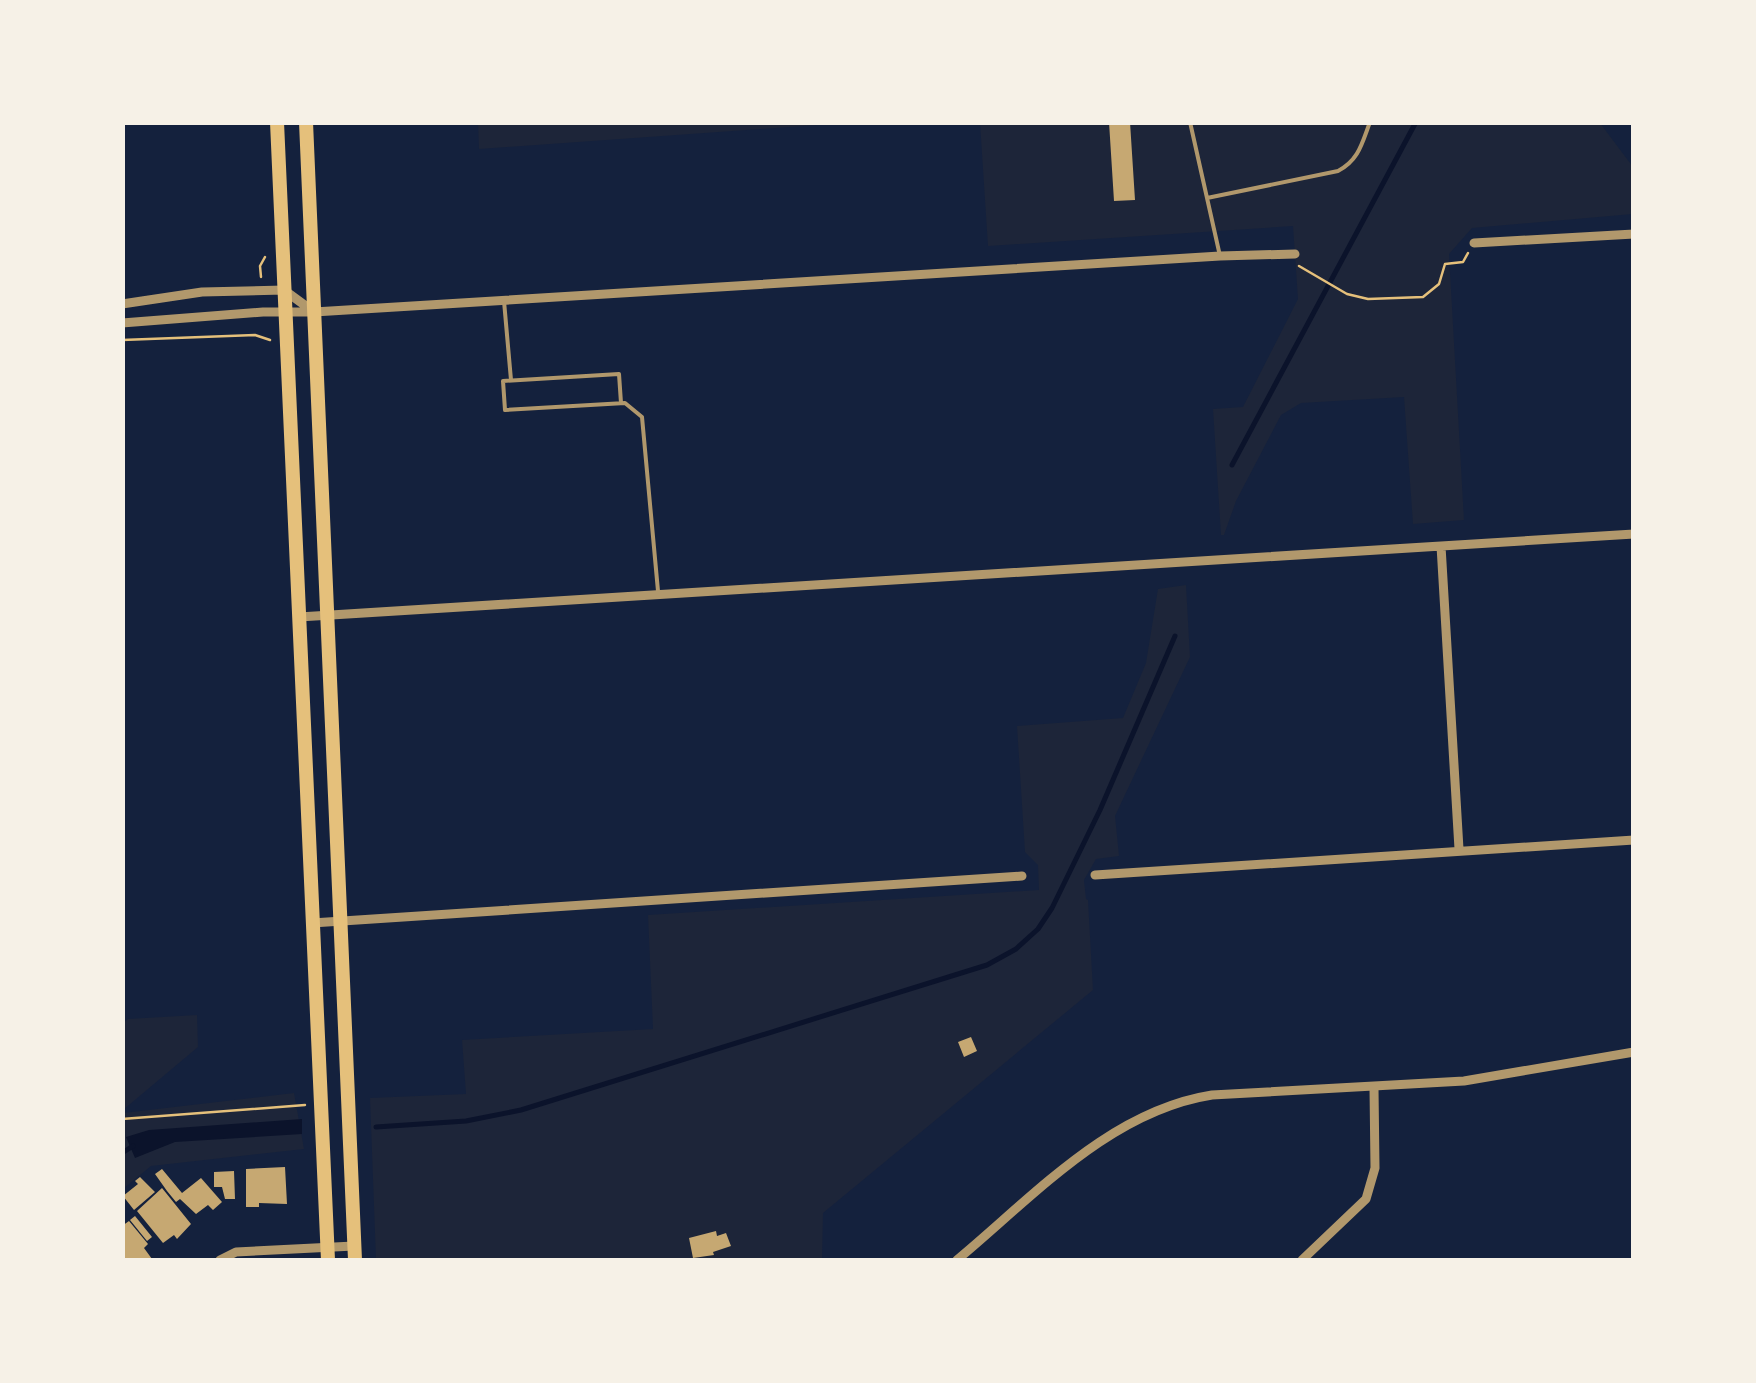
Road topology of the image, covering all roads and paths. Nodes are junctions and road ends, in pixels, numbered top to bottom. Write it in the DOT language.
graph roads {
  1 [pos="276,122"];
  2 [pos="306,122"];
  3 [pos="1190,122"];
  4 [pos="1370,122"];
  5 [pos="1207,198"];
  6 [pos="1634,234"];
  7 [pos="1474,243"];
  8 [pos="1296,254"];
  9 [pos="1220,256"];
  10 [pos="1314,275"];
  11 [pos="284,290"];
  12 [pos="504,301"];
  13 [pos="122,304"];
  14 [pos="314,312"];
  15 [pos="284,314"];
  16 [pos="122,324"];
  17 [pos="122,340"];
  18 [pos="272,340"];
  19 [pos="512,380"];
  20 [pos="621,403"];
  21 [pos="1634,534"];
  22 [pos="1441,546"];
  23 [pos="658,595"];
  24 [pos="327,616"];
  25 [pos="299,618"];
  26 [pos="1634,840"];
  27 [pos="1460,849"];
  28 [pos="1095,874"];
  29 [pos="1022,876"];
  30 [pos="341,922"];
  31 [pos="312,924"];
  32 [pos="1634,1052"];
  33 [pos="1374,1088"];
  34 [pos="306,1105"];
  35 [pos="122,1119"];
  36 [pos="355,1253"];
  37 [pos="328,1254"];
  38 [pos="220,1260"];
  39 [pos="957,1260"];
  40 [pos="1302,1260"];
  1 -- 11 [label="main road"];
  2 -- 14 [label="main road"];
  3 -- 5 [label="lane"];
  4 -- 5 [label="lane"];
  5 -- 9 [label="lane"];
  6 -- 7 [label="street"];
  7 -- 10 [label="path"];
  8 -- 9 [label="street"];
  9 -- 12 [label="street"];
  11 -- 13 [label="street"];
  11 -- 14 [label="street"];
  11 -- 15 [label="main road"];
  12 -- 14 [label="street"];
  12 -- 19 [label="lane"];
  14 -- 15 [label="street"];
  14 -- 24 [label="main road"];
  15 -- 16 [label="street"];
  15 -- 25 [label="main road"];
  17 -- 18 [label="path"];
  19 -- 20 [label="lane"];
  19 -- 20 [label="lane"];
  20 -- 23 [label="lane"];
  21 -- 22 [label="street"];
  22 -- 23 [label="street"];
  22 -- 27 [label="street"];
  23 -- 24 [label="street"];
  24 -- 25 [label="street"];
  24 -- 30 [label="main road"];
  25 -- 31 [label="main road"];
  26 -- 27 [label="street"];
  27 -- 28 [label="street"];
  29 -- 30 [label="street"];
  30 -- 31 [label="street"];
  30 -- 36 [label="main road"];
  31 -- 37 [label="main road"];
  32 -- 33 [label="street"];
  33 -- 39 [label="street"];
  33 -- 40 [label="street"];
  34 -- 35 [label="path"];
  36 -- 37 [label="street"];
  37 -- 38 [label="street"];
}
